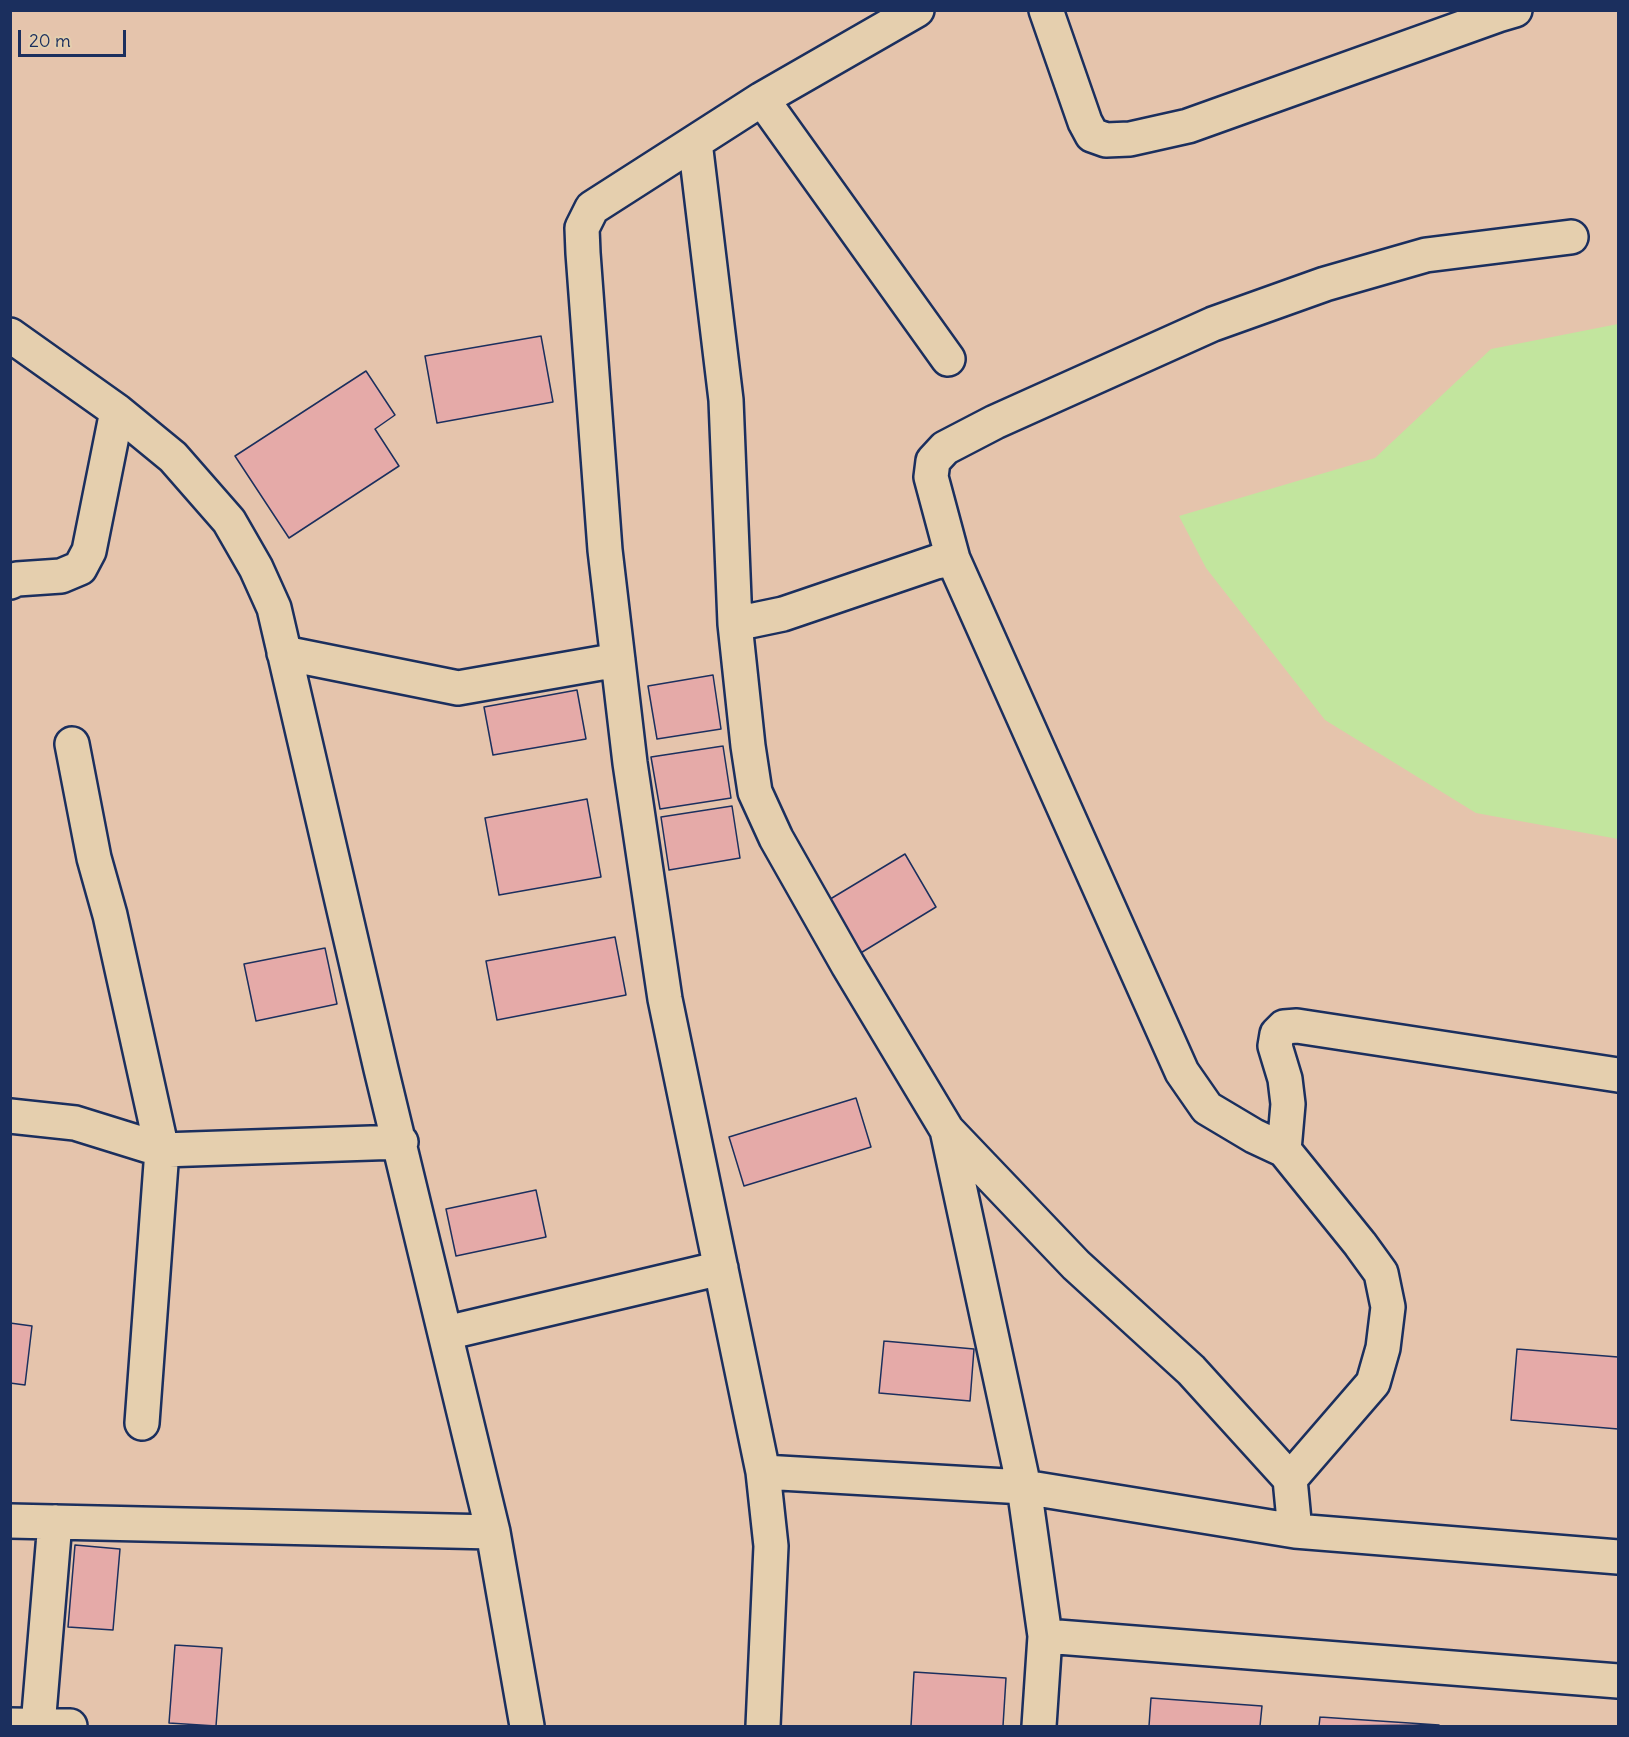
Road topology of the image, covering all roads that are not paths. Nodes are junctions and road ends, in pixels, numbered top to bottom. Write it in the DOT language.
graph roads {
  1 [pos="917,10"];
  2 [pos="1046,10"];
  3 [pos="1515,10"];
  4 [pos="762,99"];
  5 [pos="695,142"];
  6 [pos="1571,237"];
  7 [pos="10,335"];
  8 [pos="948,359"];
  9 [pos="117,411"];
  10 [pos="953,559"];
  11 [pos="10,582"];
  12 [pos="735,624"];
  13 [pos="284,652"];
  14 [pos="618,660"];
  15 [pos="72,744"];
  16 [pos="1618,1075"];
  17 [pos="10,1116"];
  18 [pos="948,1130"];
  19 [pos="401,1142"];
  20 [pos="162,1150"];
  21 [pos="1284,1150"];
  22 [pos="722,1268"];
  23 [pos="446,1333"];
  24 [pos="142,1423"];
  25 [pos="763,1472"];
  26 [pos="1290,1479"];
  27 [pos="1024,1487"];
  28 [pos="10,1521"];
  29 [pos="55,1522"];
  30 [pos="1295,1531"];
  31 [pos="494,1532"];
  32 [pos="1618,1557"];
  33 [pos="1044,1636"];
  34 [pos="1618,1681"];
  35 [pos="10,1725"];
  36 [pos="38,1726"];
  37 [pos="70,1726"];
  38 [pos="527,1726"];
  39 [pos="763,1726"];
  40 [pos="1039,1726"];
  1 -- 4 [label="street"];
  2 -- 3 [label="street"];
  4 -- 5 [label="street"];
  4 -- 8 [label="street"];
  5 -- 12 [label="street"];
  5 -- 14 [label="street"];
  6 -- 10 [label="street"];
  7 -- 9 [label="street"];
  9 -- 11 [label="street"];
  9 -- 13 [label="street"];
  10 -- 12 [label="street"];
  10 -- 21 [label="street"];
  12 -- 18 [label="street"];
  13 -- 14 [label="street"];
  13 -- 19 [label="street"];
  14 -- 22 [label="street"];
  15 -- 20 [label="street"];
  16 -- 21 [label="street"];
  17 -- 20 [label="street"];
  18 -- 26 [label="street"];
  18 -- 27 [label="street"];
  19 -- 20 [label="street"];
  19 -- 23 [label="street"];
  20 -- 24 [label="street"];
  21 -- 26 [label="street"];
  22 -- 23 [label="street"];
  22 -- 25 [label="street"];
  23 -- 31 [label="street"];
  25 -- 27 [label="street"];
  25 -- 39 [label="street"];
  26 -- 30 [label="street"];
  27 -- 30 [label="street"];
  27 -- 33 [label="street"];
  28 -- 29 [label="street"];
  29 -- 31 [label="street"];
  29 -- 36 [label="street"];
  30 -- 32 [label="street"];
  31 -- 38 [label="street"];
  33 -- 34 [label="street"];
  33 -- 40 [label="street"];
  35 -- 36 [label="street"];
  36 -- 37 [label="street"];
}
